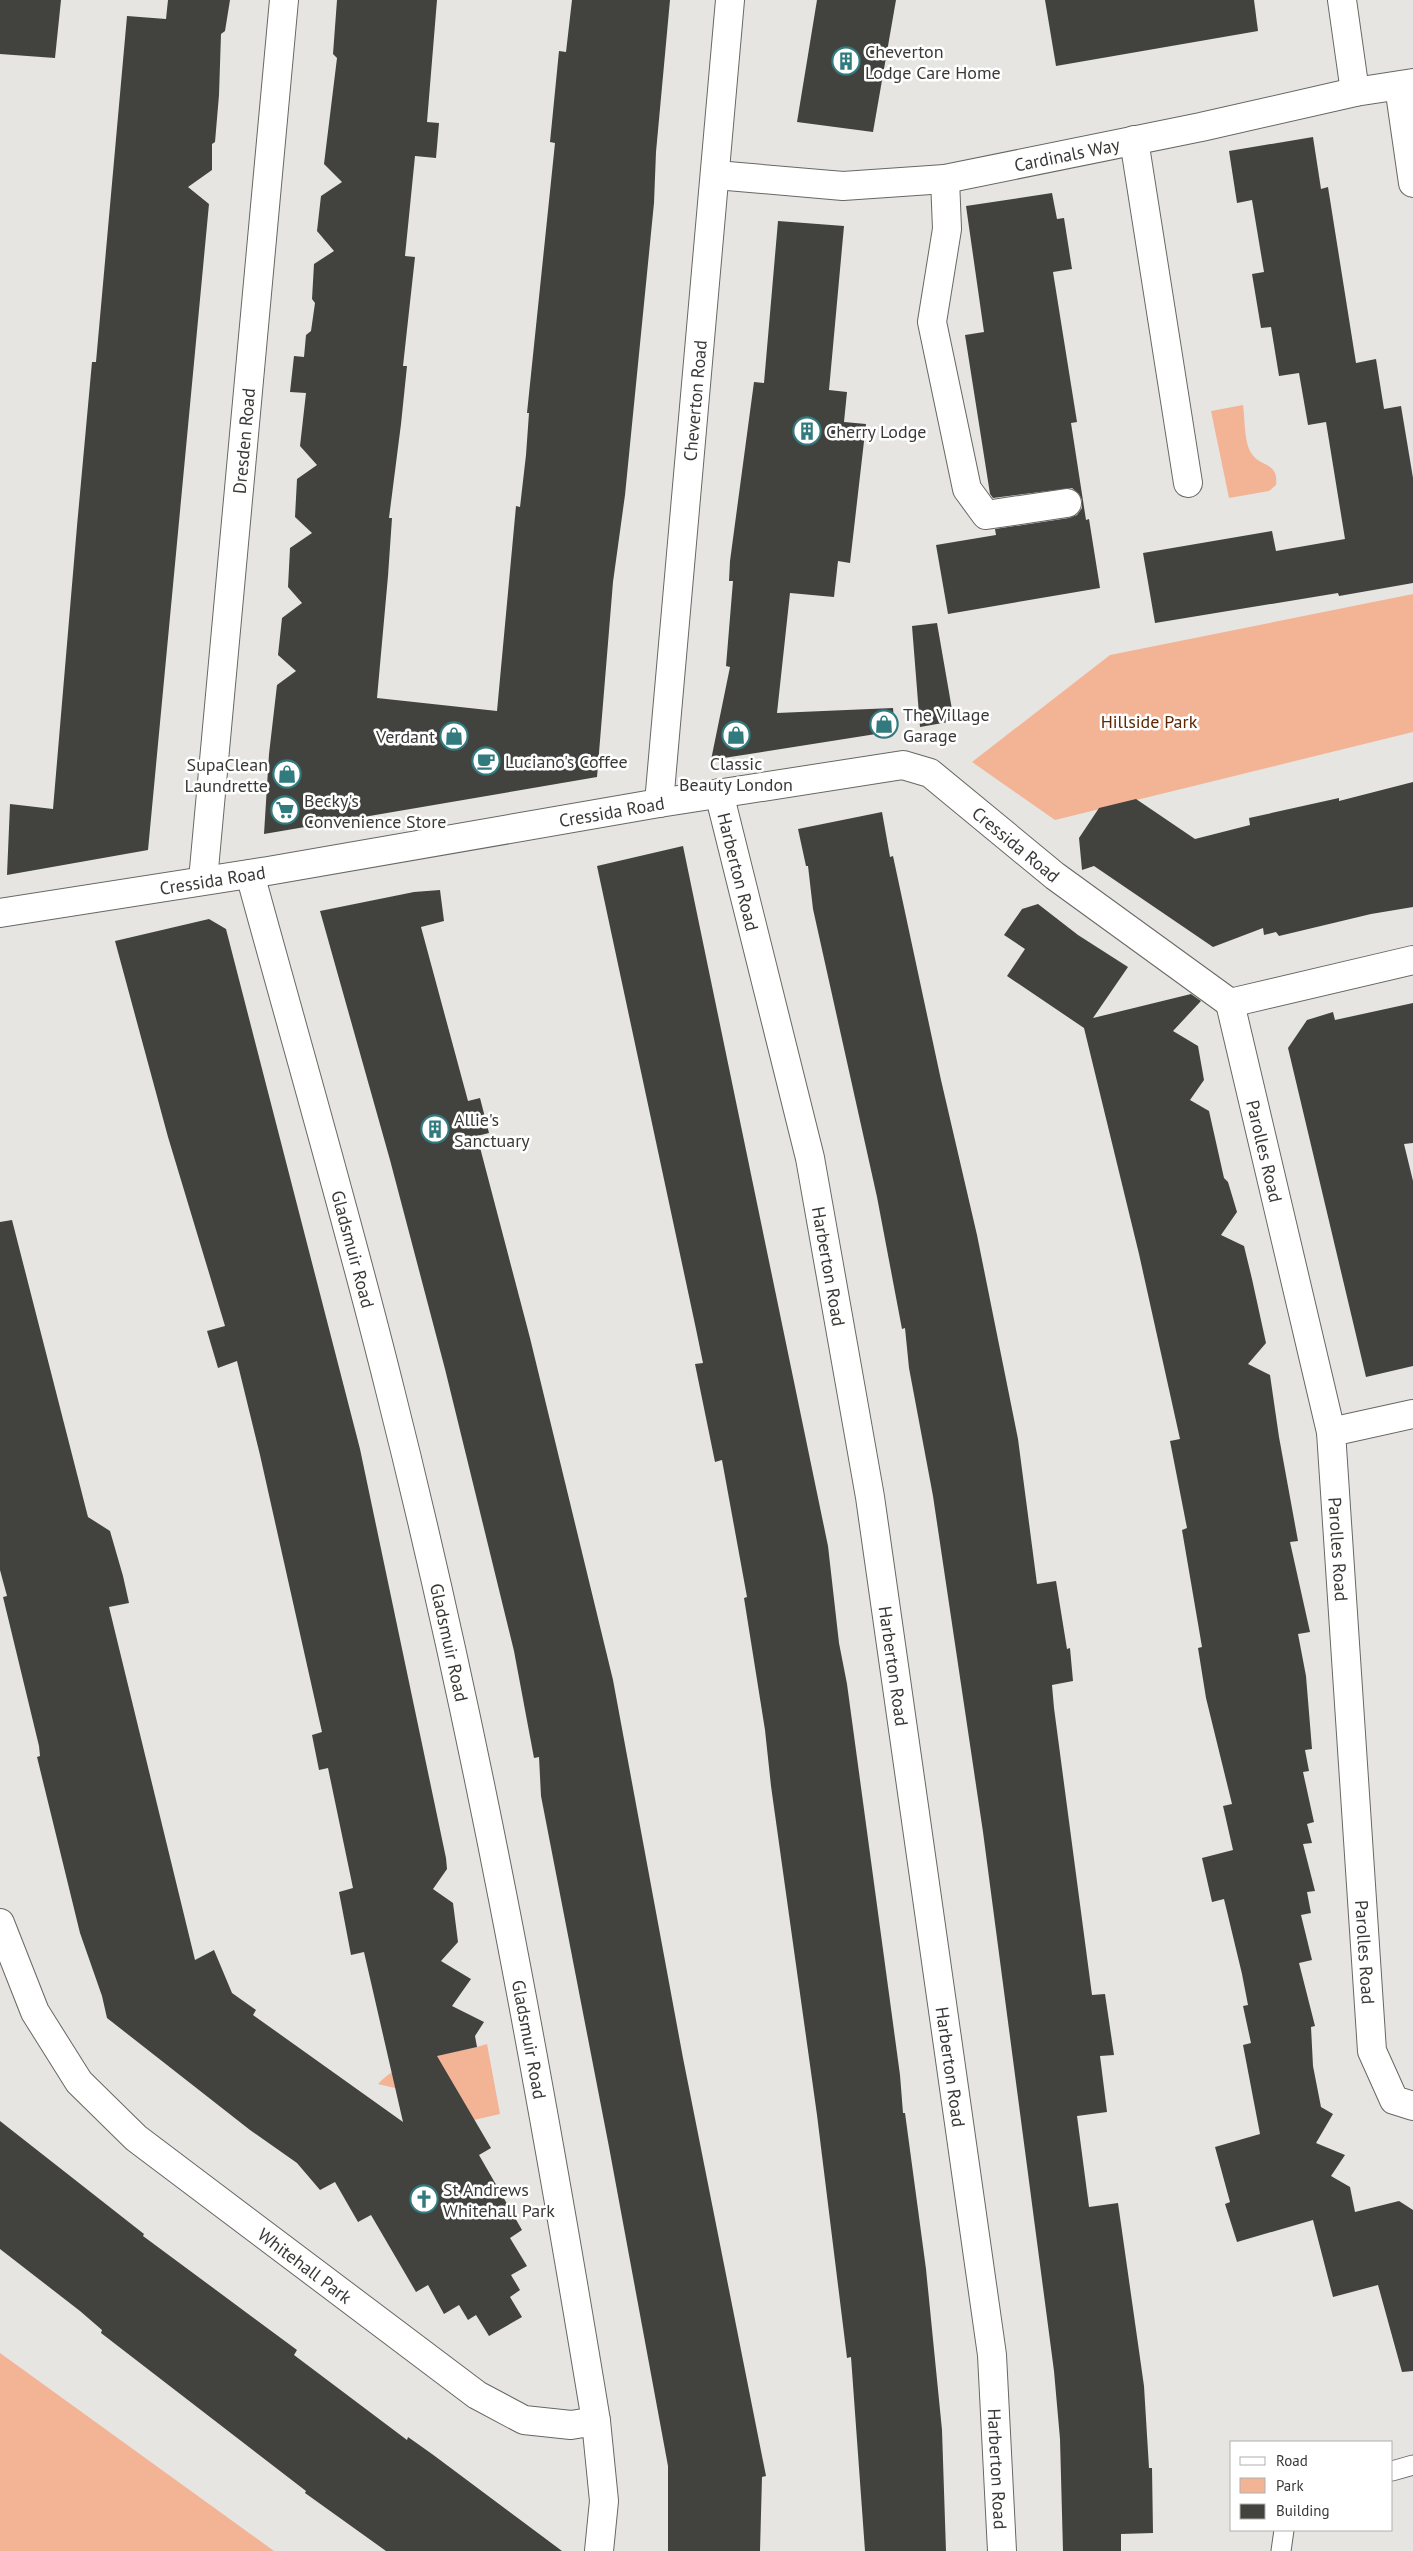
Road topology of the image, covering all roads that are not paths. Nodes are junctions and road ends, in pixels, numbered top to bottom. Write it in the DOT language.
graph roads {
  1 [pos="284,0"];
  2 [pos="730,0"];
  3 [pos="1342,0"];
  4 [pos="1406,84"];
  5 [pos="1355,92"];
  6 [pos="1134,140"];
  7 [pos="716,175"];
  8 [pos="945,179"];
  9 [pos="1413,183"];
  10 [pos="1188,483"];
  11 [pos="1067,503"];
  12 [pos="719,793"];
  13 [pos="659,803"];
  14 [pos="250,874"];
  15 [pos="203,880"];
  16 [pos="0,913"];
  17 [pos="1413,960"];
  18 [pos="1230,1004"];
  19 [pos="1413,1414"];
  20 [pos="1331,1432"];
  21 [pos="0,1923"];
  22 [pos="1404,2103"];
  23 [pos="596,2421"];
  24 [pos="1413,2465"];
  25 [pos="1393,2471"];
  26 [pos="1284,2531"];
  27 [pos="599,2551"];
  28 [pos="1002,2551"];
  29 [pos="1281,2551"];
  1 -- 15 [label="street, Dresden Road"];
  2 -- 7 [label="street, Cheverton Road"];
  3 -- 5 [label="street"];
  4 -- 5 [label="street, Cardinals Way"];
  4 -- 9 [label="street"];
  5 -- 6 [label="street, Cardinals Way"];
  6 -- 8 [label="street, Cardinals Way"];
  6 -- 10 [label="street"];
  7 -- 8 [label="street, Cardinals Way"];
  7 -- 13 [label="street, Cheverton Road"];
  8 -- 11 [label="street"];
  12 -- 13 [label="street, Cressida Road"];
  12 -- 18 [label="street, Cressida Road"];
  12 -- 28 [label="street, Harberton Road"];
  13 -- 14 [label="street, Cressida Road"];
  14 -- 15 [label="street, Cressida Road"];
  14 -- 23 [label="street, Gladsmuir Road"];
  15 -- 16 [label="street, Cressida Road"];
  17 -- 18 [label="street"];
  18 -- 20 [label="street, Parolles Road"];
  19 -- 20 [label="street"];
  20 -- 22 [label="street, Parolles Road"];
  21 -- 23 [label="street, Whitehall Park"];
  23 -- 27 [label="street"];
  24 -- 25 [label="lane"];
  26 -- 29 [label="lane"];
}
